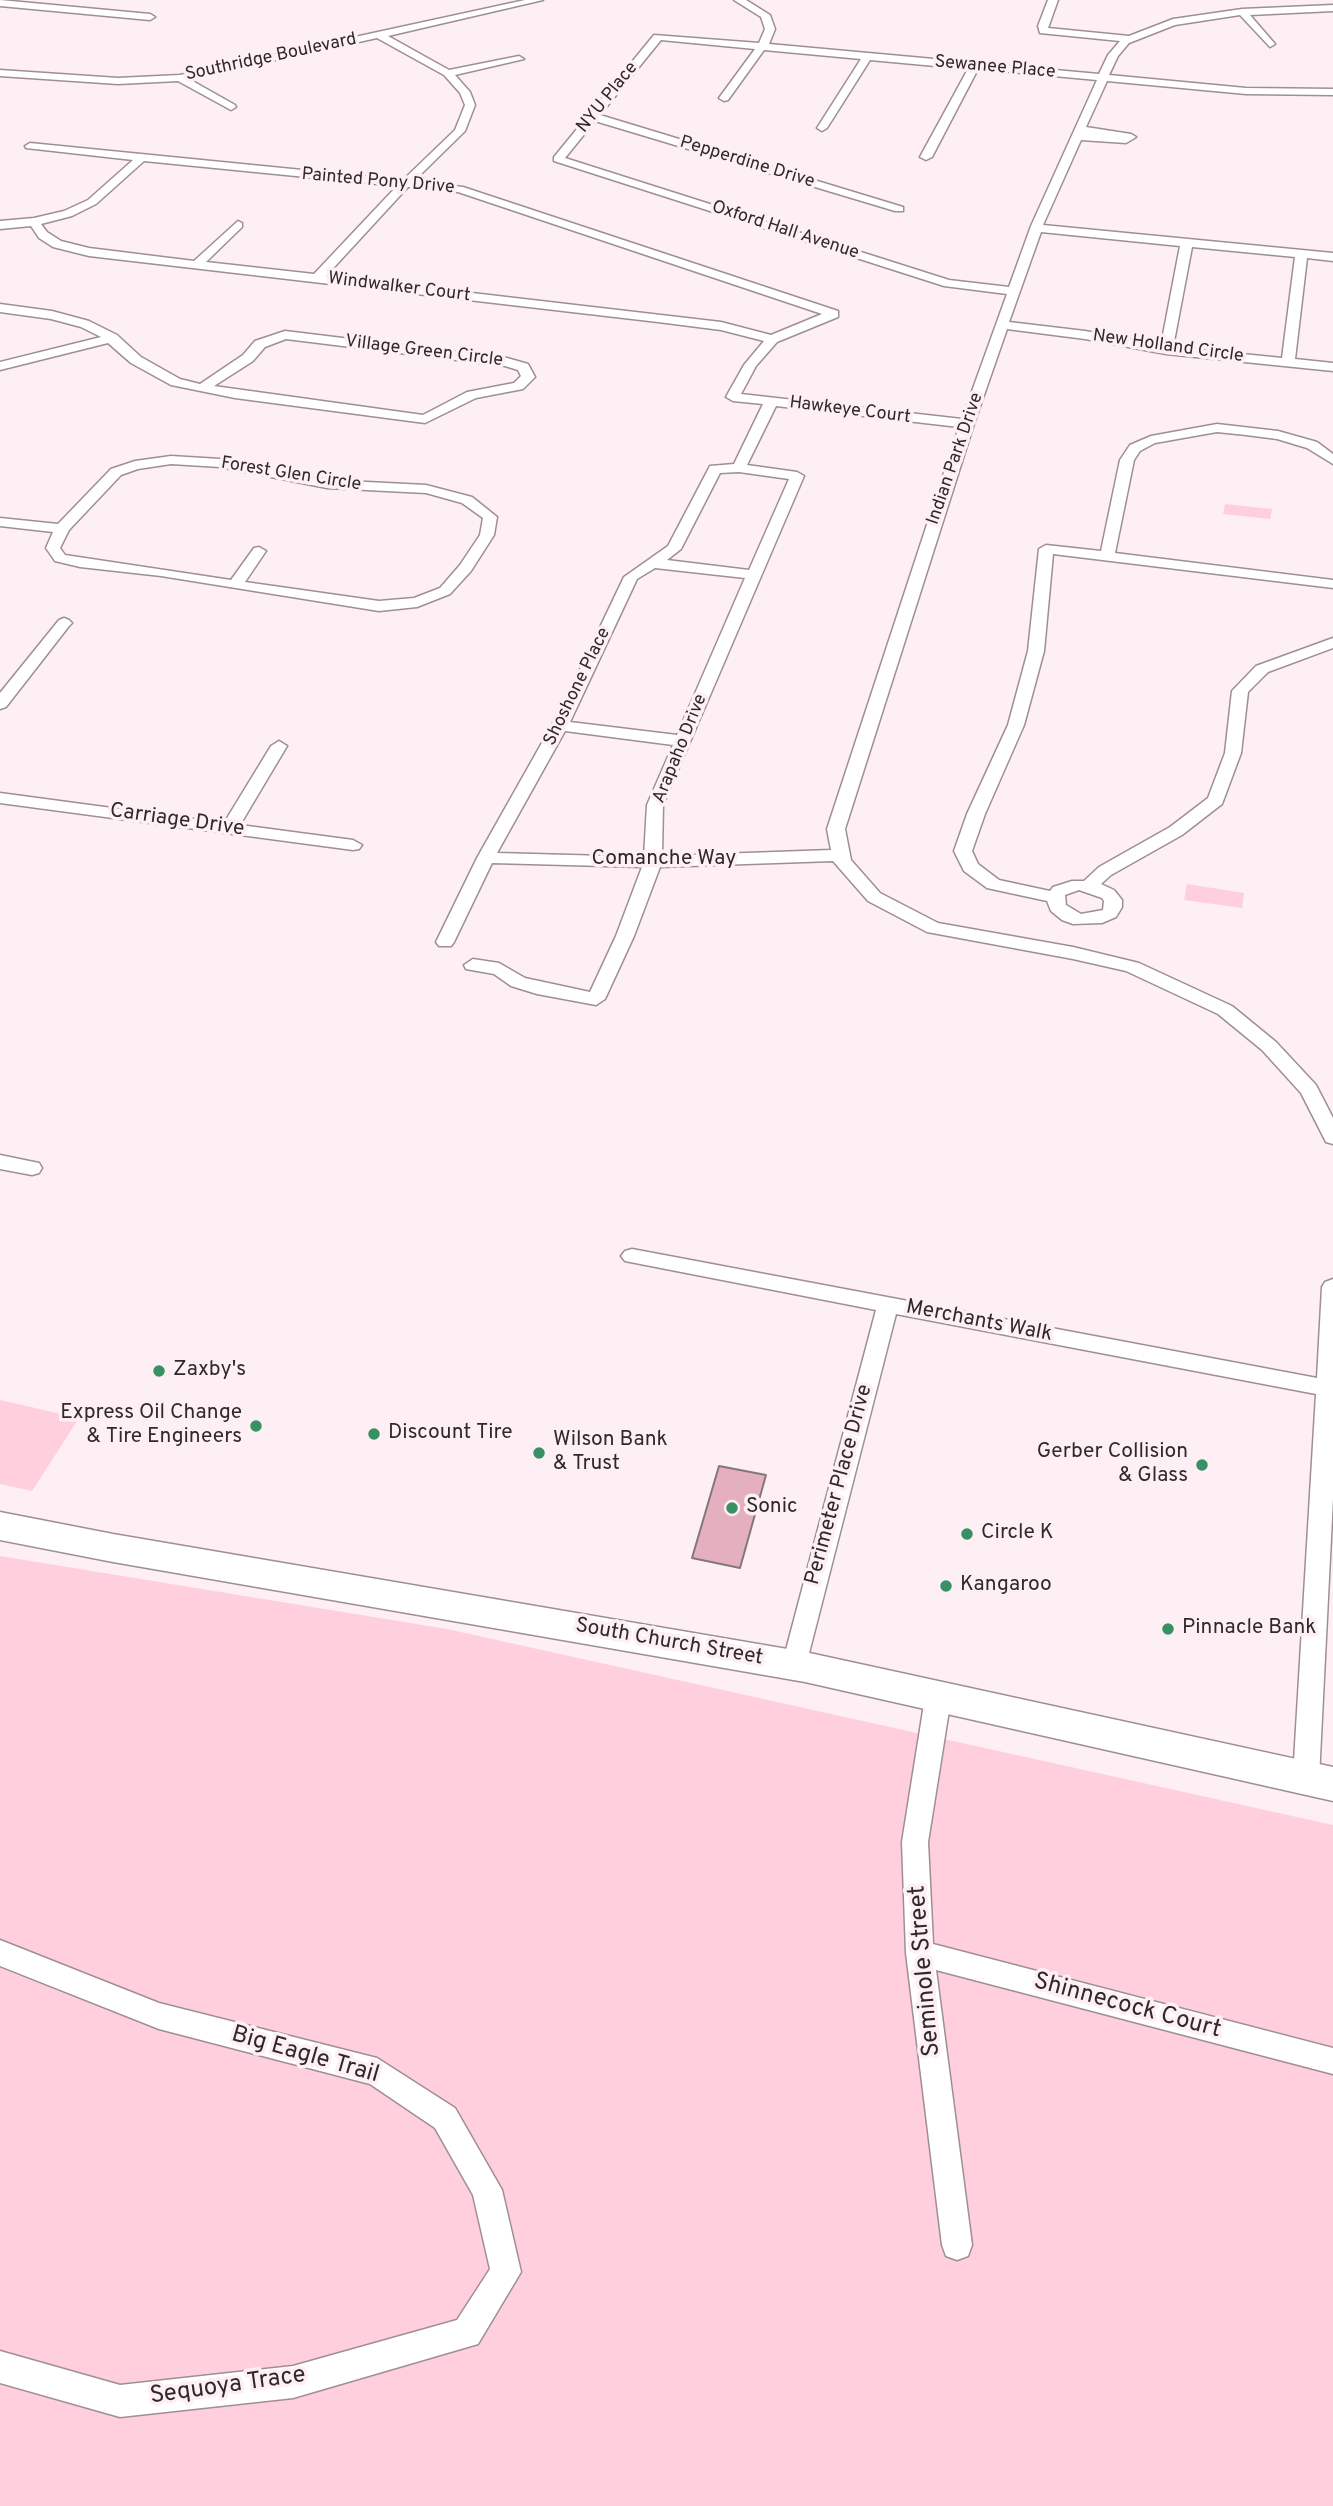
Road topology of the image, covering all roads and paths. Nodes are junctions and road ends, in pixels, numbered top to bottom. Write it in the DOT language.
graph roads {
  1 [pos="538,0"];
  2 [pos="739,0"];
  3 [pos="1053,0"];
  4 [pos="0,3"];
  5 [pos="1333,8"];
  6 [pos="1242,12"];
  7 [pos="150,17"];
  8 [pos="379,35"];
  9 [pos="658,37"];
  10 [pos="1129,39"];
  11 [pos="1270,44"];
  12 [pos="762,46"];
  13 [pos="867,57"];
  14 [pos="519,59"];
  15 [pos="975,66"];
  16 [pos="0,73"];
  17 [pos="448,73"];
  18 [pos="180,78"];
  19 [pos="1102,78"];
  20 [pos="1333,92"];
  21 [pos="723,98"];
  22 [pos="231,107"];
  23 [pos="594,117"];
  24 [pos="821,128"];
  25 [pos="30,146"];
  26 [pos="926,157"];
  27 [pos="139,159"];
  28 [pos="558,159"];
  29 [pos="407,182"];
  30 [pos="899,209"];
  31 [pos="34,222"];
  32 [pos="0,225"];
  33 [pos="238,225"];
  34 [pos="1037,228"];
  35 [pos="1186,243"];
  36 [pos="1301,254"];
  37 [pos="1333,257"];
  38 [pos="197,264"];
  39 [pos="317,278"];
  40 [pos="1015,291"];
  41 [pos="0,309"];
  42 [pos="1003,325"];
  43 [pos="113,338"];
  44 [pos="772,339"];
  45 [pos="1166,350"];
  46 [pos="1288,362"];
  47 [pos="0,366"];
  48 [pos="1333,367"];
  49 [pos="202,388"];
  50 [pos="771,402"];
  51 [pos="967,424"];
  52 [pos="1333,460"];
  53 [pos="739,468"];
  54 [pos="0,522"];
  55 [pos="62,529"];
  56 [pos="259,551"];
  57 [pos="1107,556"];
  58 [pos="653,562"];
  59 [pos="754,575"];
  60 [pos="1333,584"];
  61 [pos="235,585"];
  62 [pos="64,623"];
  63 [pos="1333,643"];
  64 [pos="1294,657"];
  65 [pos="1333,662"];
  66 [pos="0,704"];
  67 [pos="561,726"];
  68 [pos="683,741"];
  69 [pos="279,746"];
  70 [pos="0,798"];
  71 [pos="229,828"];
  72 [pos="353,845"];
  73 [pos="841,855"];
  74 [pos="486,858"];
  75 [pos="653,862"];
  76 [pos="1088,886"];
  77 [pos="1055,897"];
  78 [pos="1068,916"];
  79 [pos="1091,920"];
  80 [pos="445,942"];
  81 [pos="1059,951"];
  82 [pos="1087,957"];
  83 [pos="473,965"];
  84 [pos="1332,1130"];
  85 [pos="0,1162"];
  86 [pos="32,1168"];
  87 [pos="632,1256"];
  88 [pos="1333,1287"];
  89 [pos="888,1304"];
  90 [pos="1326,1388"];
  91 [pos="0,1527"];
  92 [pos="793,1665"];
  93 [pos="938,1698"];
  94 [pos="1320,1781"];
  95 [pos="0,1953"];
  96 [pos="920,1953"];
  97 [pos="1333,2061"];
  98 [pos="957,2245"];
  99 [pos="506,2272"];
  100 [pos="0,2367"];
  1 -- 8 [label="street, Southridge Boulevard"];
  2 -- 12 [label="street"];
  3 -- 10 [label="street"];
  4 -- 7 [label="street"];
  5 -- 6 [label="street"];
  6 -- 10 [label="street"];
  6 -- 11 [label="street"];
  8 -- 17 [label="street"];
  8 -- 18 [label="street, Southridge Boulevard"];
  9 -- 12 [label="street, Sewanee Place"];
  9 -- 23 [label="street, NYU Place"];
  10 -- 19 [label="street, Indian Park Drive"];
  12 -- 13 [label="street, Sewanee Place"];
  12 -- 21 [label="street"];
  13 -- 15 [label="street, Sewanee Place"];
  13 -- 24 [label="street"];
  14 -- 17 [label="street"];
  15 -- 19 [label="street, Sewanee Place"];
  15 -- 26 [label="street"];
  16 -- 18 [label="street, Southridge Boulevard"];
  17 -- 29 [label="street"];
  18 -- 22 [label="street"];
  19 -- 20 [label="street, Sewanee Place"];
  19 -- 34 [label="street, Indian Park Drive"];
  23 -- 28 [label="street, NYU Place"];
  23 -- 30 [label="street, Pepperdine Drive"];
  25 -- 27 [label="street, Painted Pony Drive"];
  27 -- 29 [label="street, Painted Pony Drive"];
  27 -- 31 [label="street"];
  28 -- 40 [label="street, Oxford Hall Avenue"];
  29 -- 39 [label="street"];
  29 -- 44 [label="street, Painted Pony Drive"];
  31 -- 32 [label="street"];
  31 -- 38 [label="street, Windwalker Court"];
  33 -- 38 [label="street"];
  34 -- 35 [label="street"];
  34 -- 40 [label="street, Indian Park Drive"];
  35 -- 36 [label="street"];
  35 -- 45 [label="street"];
  36 -- 37 [label="street"];
  36 -- 46 [label="street"];
  38 -- 39 [label="street, Windwalker Court"];
  39 -- 44 [label="street, Windwalker Court"];
  40 -- 42 [label="street, Indian Park Drive"];
  41 -- 43 [label="street"];
  42 -- 45 [label="street, New Holland Circle"];
  42 -- 51 [label="street, Indian Park Drive"];
  43 -- 47 [label="street"];
  43 -- 49 [label="street"];
  44 -- 50 [label="street, Hawkeye Court"];
  45 -- 46 [label="street, New Holland Circle"];
  46 -- 48 [label="street, New Holland Circle"];
  49 -- 49 [label="street, Village Green Circle"];
  50 -- 51 [label="street, Hawkeye Court"];
  50 -- 53 [label="street"];
  51 -- 73 [label="street, Indian Park Drive"];
  52 -- 57 [label="street"];
  53 -- 58 [label="street, Shoshone Place"];
  53 -- 59 [label="street, Arapaho Drive"];
  54 -- 55 [label="street"];
  55 -- 61 [label="street, Forest Glen Circle"];
  55 -- 61 [label="street, Forest Glen Circle"];
  56 -- 61 [label="street"];
  57 -- 60 [label="street"];
  57 -- 77 [label="street"];
  58 -- 59 [label="street"];
  58 -- 67 [label="street, Shoshone Place"];
  59 -- 68 [label="street, Arapaho Drive"];
  62 -- 66 [label="street"];
  63 -- 64 [label="street"];
  64 -- 65 [label="street"];
  64 -- 76 [label="street"];
  67 -- 68 [label="street"];
  67 -- 74 [label="street, Shoshone Place"];
  68 -- 75 [label="street, Arapaho Drive"];
  69 -- 71 [label="street"];
  70 -- 71 [label="street, Carriage Drive"];
  71 -- 72 [label="street, Carriage Drive"];
  73 -- 75 [label="street, Comanche Way"];
  73 -- 81 [label="street"];
  74 -- 75 [label="street, Comanche Way"];
  74 -- 80 [label="street, Shoshone Place"];
  75 -- 83 [label="street, Arapaho Drive"];
  76 -- 77 [label="street"];
  76 -- 79 [label="street"];
  77 -- 78 [label="street"];
  78 -- 79 [label="street"];
  78 -- 81 [label="street"];
  79 -- 82 [label="street"];
  81 -- 82 [label="street"];
  82 -- 84 [label="street"];
  85 -- 86 [label="street"];
  87 -- 89 [label="street, Merchants Walk"];
  88 -- 90 [label="street"];
  89 -- 90 [label="street, Merchants Walk"];
  89 -- 92 [label="street, Perimeter Place Drive"];
  90 -- 94 [label="street"];
  91 -- 92 [label="highway, South Church Street"];
  92 -- 93 [label="highway, South Church Street"];
  93 -- 94 [label="highway, South Church Street"];
  93 -- 96 [label="street, Seminole Street"];
  95 -- 99 [label="street, Big Eagle Trail"];
  96 -- 97 [label="street, Shinnecock Court"];
  96 -- 98 [label="street, Seminole Street"];
  99 -- 100 [label="street, Sequoya Trace"];
}
